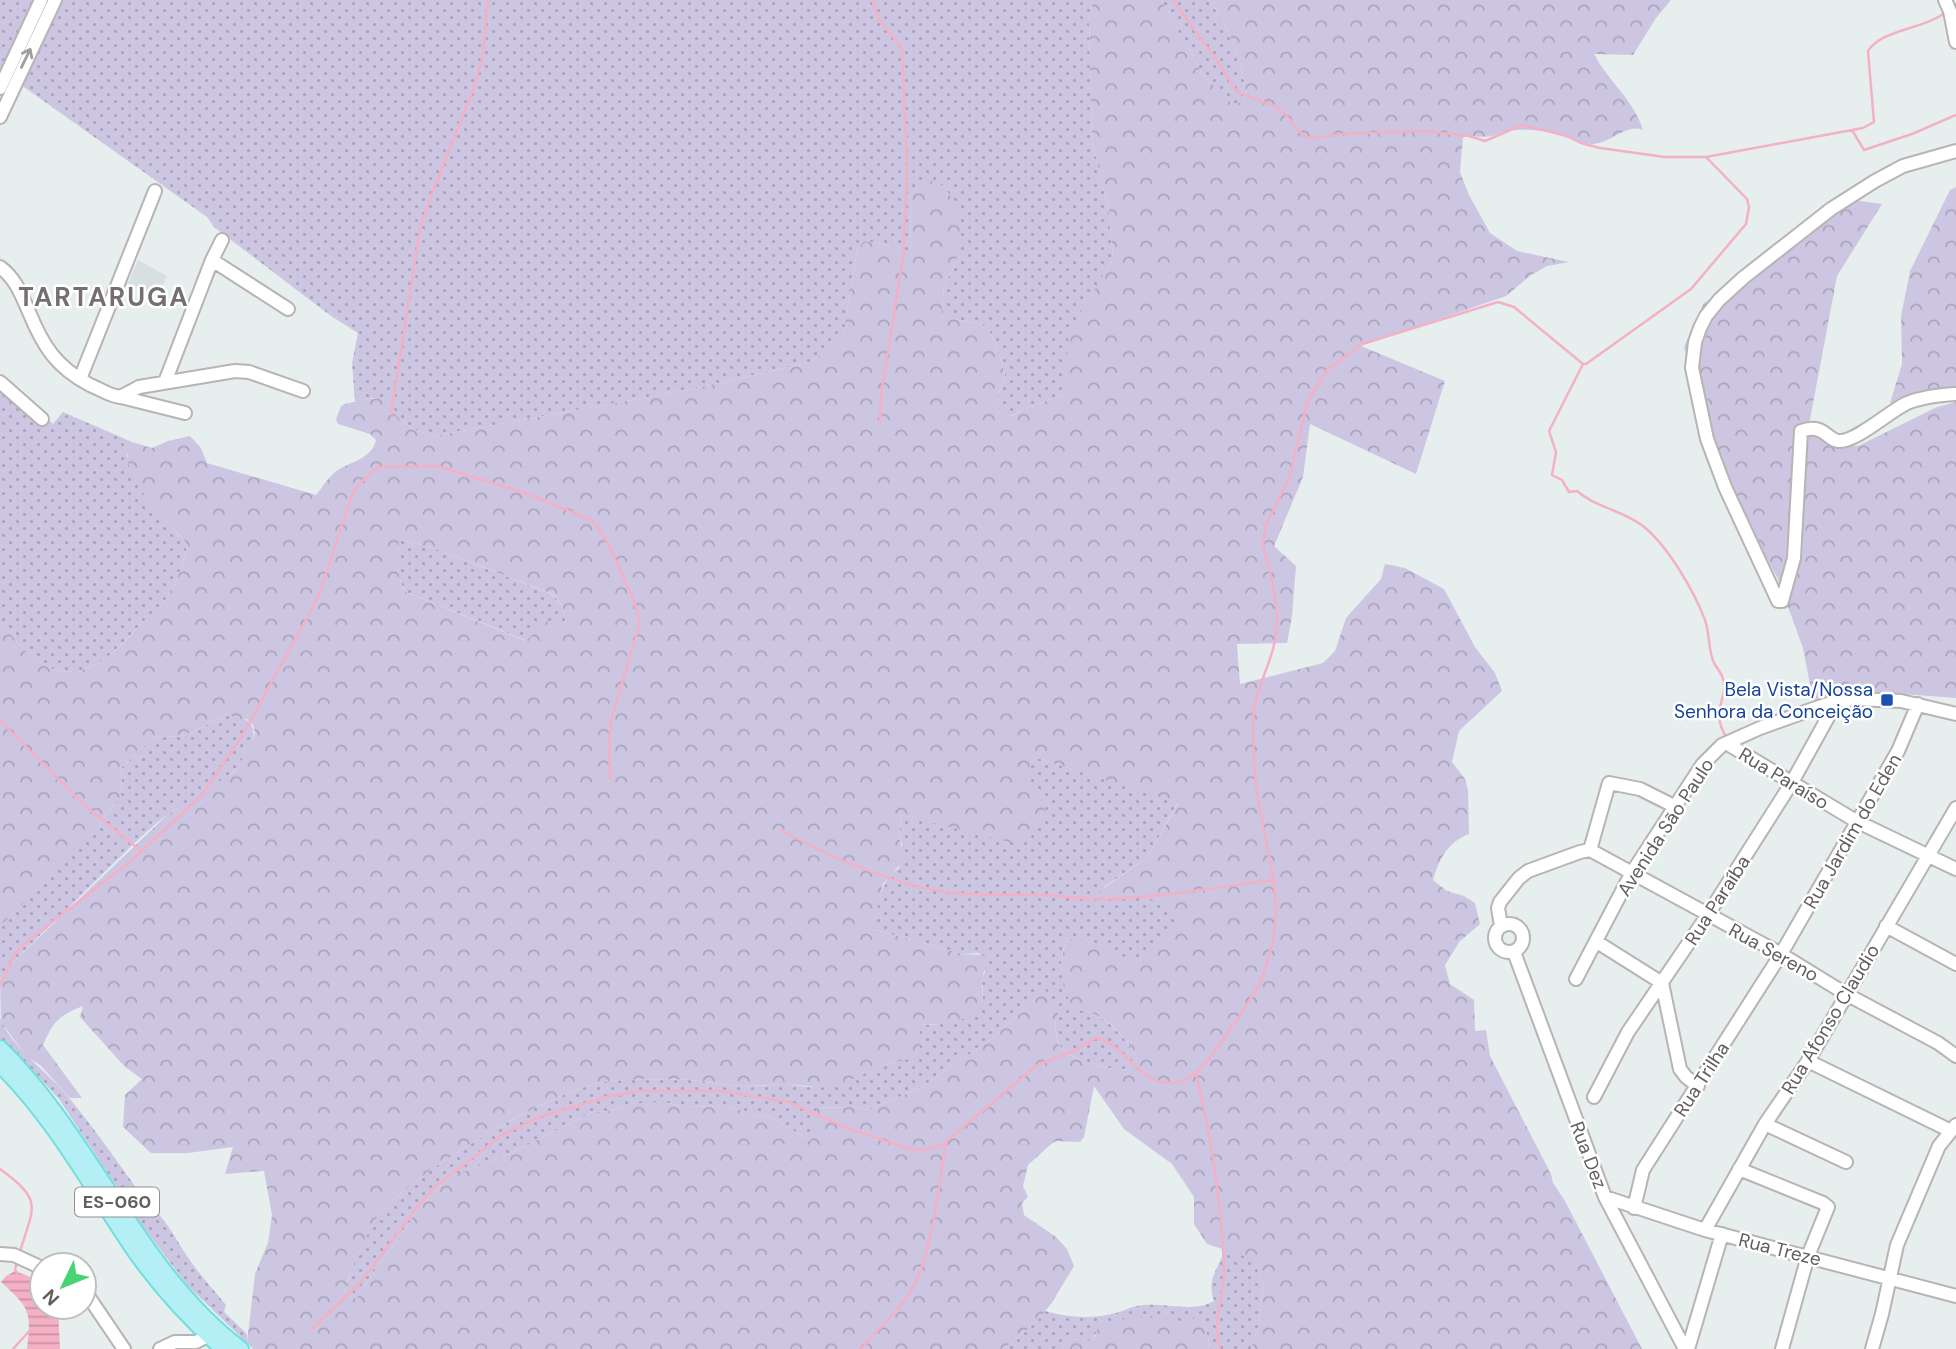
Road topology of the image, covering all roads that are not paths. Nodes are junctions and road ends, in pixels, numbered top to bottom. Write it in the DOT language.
graph roads {
  1 [pos="41,0"];
  2 [pos="55,0"];
  3 [pos="1945,0"];
  4 [pos="1956,42"];
  5 [pos="0,88"];
  6 [pos="0,117"];
  7 [pos="1956,151"];
  8 [pos="155,191"];
  9 [pos="222,240"];
  10 [pos="212,260"];
  11 [pos="0,267"];
  12 [pos="288,309"];
  13 [pos="80,379"];
  14 [pos="0,382"];
  15 [pos="165,382"];
  16 [pos="303,391"];
  17 [pos="1956,394"];
  18 [pos="121,397"];
  19 [pos="185,412"];
  20 [pos="42,419"];
  21 [pos="1837,701"];
  22 [pos="1918,704"];
  23 [pos="1956,714"];
  24 [pos="1726,743"];
  25 [pos="1791,784"];
  26 [pos="1676,807"];
  27 [pos="1956,808"];
  28 [pos="1856,821"];
  29 [pos="1590,850"];
  30 [pos="1927,857"];
  31 [pos="1956,869"];
  32 [pos="1631,874"];
  33 [pos="1707,916"];
  34 [pos="1501,926"];
  35 [pos="1886,926"];
  36 [pos="1597,942"];
  37 [pos="1514,952"];
  38 [pos="1781,954"];
  39 [pos="1956,964"];
  40 [pos="1576,979"];
  41 [pos="1662,982"];
  42 [pos="1846,993"];
  43 [pos="0,1048"];
  44 [pos="1956,1056"];
  45 [pos="1808,1060"];
  46 [pos="0,1065"];
  47 [pos="1698,1086"];
  48 [pos="1594,1097"];
  49 [pos="1766,1124"];
  50 [pos="1953,1128"];
  51 [pos="1846,1162"];
  52 [pos="1739,1169"];
  53 [pos="1605,1198"];
  54 [pos="1634,1208"];
  55 [pos="1705,1230"];
  56 [pos="1722,1234"];
  57 [pos="0,1254"];
  58 [pos="1808,1256"];
  59 [pos="28,1262"];
  60 [pos="1890,1278"];
  61 [pos="1956,1296"];
  62 [pos="98,1311"];
  63 [pos="208,1336"];
  64 [pos="124,1349"];
  65 [pos="160,1349"];
  66 [pos="223,1349"];
  67 [pos="241,1349"];
  68 [pos="1686,1349"];
  69 [pos="1782,1349"];
  70 [pos="1872,1349"];
  1 -- 5 [label="street"];
  6 -- 2 [label="street, one-way"];
  3 -- 4 [label="street"];
  7 -- 17 [label="street"];
  8 -- 13 [label="street"];
  9 -- 10 [label="street"];
  10 -- 12 [label="street"];
  10 -- 15 [label="street"];
  11 -- 13 [label="street"];
  13 -- 18 [label="street"];
  14 -- 20 [label="street"];
  15 -- 16 [label="street"];
  15 -- 18 [label="street"];
  18 -- 19 [label="street"];
  21 -- 22 [label="street, Avenida São Paulo"];
  21 -- 24 [label="street, Avenida São Paulo"];
  21 -- 25 [label="street, Rua Paraíba"];
  22 -- 23 [label="street, Avenida São Paulo"];
  22 -- 28 [label="street, Rua Jardim do Eden"];
  24 -- 25 [label="street, Rua Paraíso"];
  24 -- 26 [label="street, Avenida São Paulo"];
  25 -- 28 [label="street, Rua Paraíso"];
  25 -- 33 [label="street, Rua Paraíba"];
  26 -- 29 [label="street"];
  26 -- 32 [label="street, Avenida São Paulo"];
  27 -- 30 [label="street, Rua Afonso Claudio"];
  28 -- 30 [label="street, Rua Paraíso"];
  28 -- 38 [label="street, Rua Jardim do Eden"];
  29 -- 32 [label="street, Rua Sereno"];
  29 -- 34 [label="street"];
  30 -- 31 [label="street, Rua Paraíso"];
  30 -- 35 [label="street, Rua Afonso Claudio"];
  32 -- 33 [label="street, Rua Sereno"];
  32 -- 36 [label="street, Avenida São Paulo"];
  33 -- 38 [label="street, Rua Sereno"];
  33 -- 41 [label="street, Rua Paraíba"];
  34 -- 37 [label="street"];
  34 -- 37 [label="street"];
  35 -- 39 [label="street"];
  35 -- 42 [label="street, Rua Afonso Claudio"];
  36 -- 40 [label="street, Avenida São Paulo"];
  36 -- 41 [label="street"];
  37 -- 53 [label="street, Rua Dez"];
  38 -- 42 [label="street, Rua Sereno"];
  38 -- 47 [label="street, Rua Trilha"];
  41 -- 47 [label="street"];
  41 -- 48 [label="street, Rua Paraíba"];
  42 -- 44 [label="street, Rua Sereno"];
  42 -- 45 [label="street, Rua Afonso Claudio"];
  43 -- 67 [label="main road, ES-060"];
  45 -- 49 [label="street, Rua Afonso Claudio"];
  45 -- 50 [label="street"];
  46 -- 63 [label="main road, ES-060"];
  47 -- 54 [label="street, Rua Trilha"];
  49 -- 51 [label="street"];
  49 -- 52 [label="street, Rua Afonso Claudio"];
  50 -- 60 [label="street"];
  52 -- 55 [label="street, Rua Afonso Claudio"];
  52 -- 58 [label="street"];
  53 -- 54 [label="street, Rua Treze"];
  53 -- 68 [label="street, Rua Dez"];
  54 -- 55 [label="street, Rua Treze"];
  55 -- 56 [label="street, Rua Treze"];
  56 -- 58 [label="street, Rua Treze"];
  56 -- 68 [label="street"];
  57 -- 59 [label="street"];
  58 -- 60 [label="street, Rua Treze"];
  58 -- 69 [label="street"];
  60 -- 61 [label="street, Rua Treze"];
  60 -- 70 [label="street"];
  62 -- 64 [label="street"];
  63 -- 65 [label="street"];
  63 -- 66 [label="main road, ES-060"];
}
